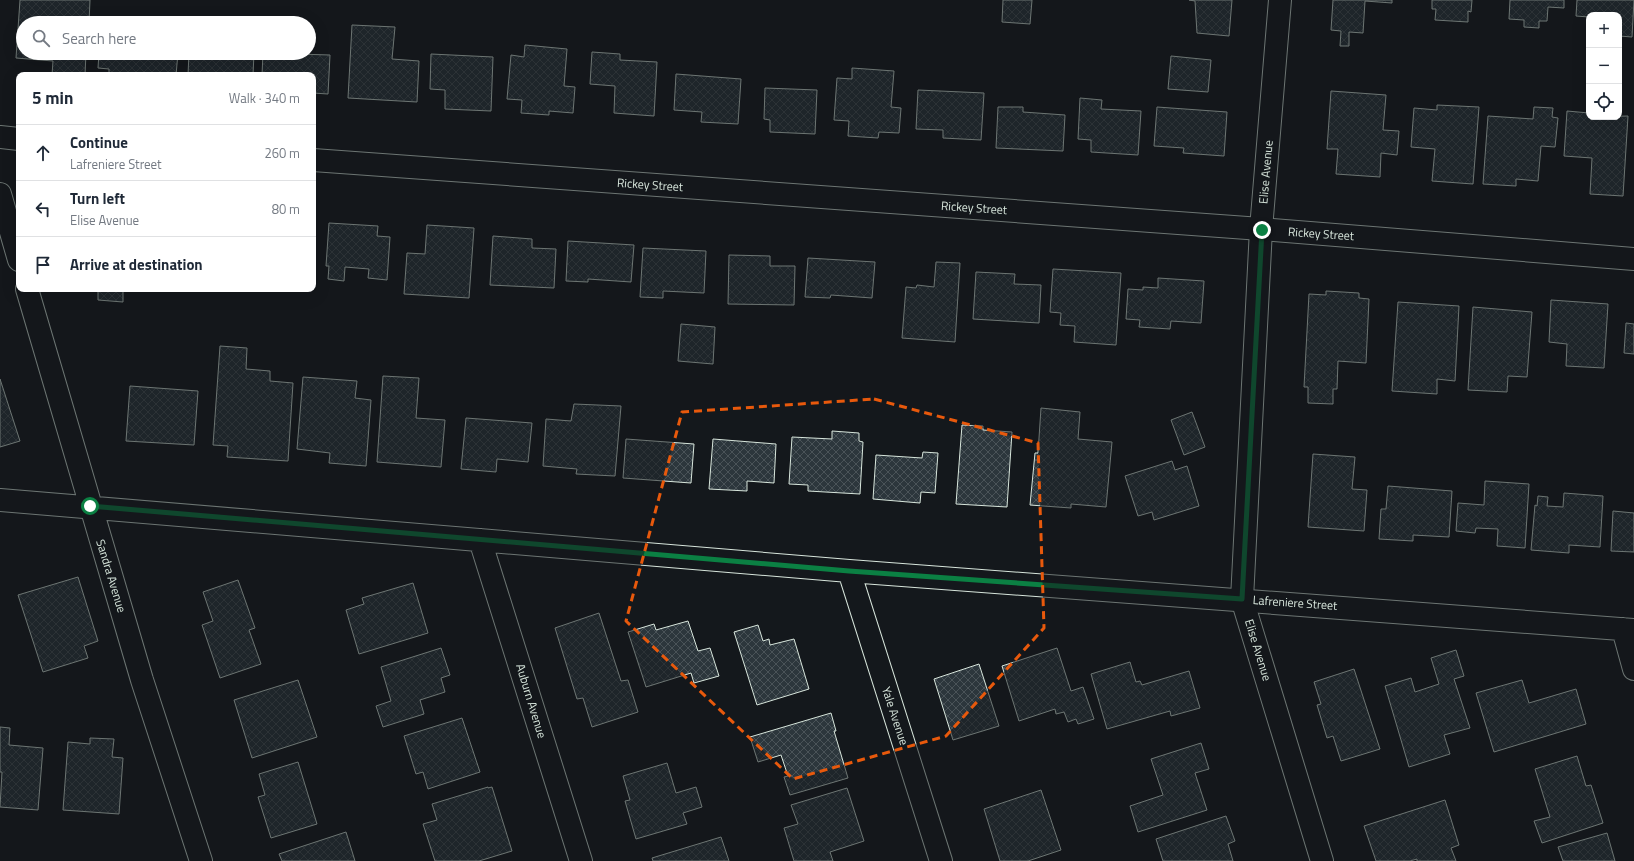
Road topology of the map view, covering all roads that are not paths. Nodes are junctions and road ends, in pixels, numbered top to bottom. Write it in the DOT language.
graph roads {
  1 [pos="1280,0"];
  2 [pos="0,137"];
  3 [pos="16,139"];
  4 [pos="316,160"];
  5 [pos="0,194"];
  6 [pos="1262,230"];
  7 [pos="16,250"];
  8 [pos="1634,259"];
  9 [pos="28,292"];
  10 [pos="0,500"];
  11 [pos="90,506"];
  12 [pos="480,540"];
  13 [pos="849,571"];
  14 [pos="1242,599"];
  15 [pos="1629,629"];
  16 [pos="1634,669"];
  17 [pos="201,861"];
  18 [pos="581,861"];
  19 [pos="941,861"];
  20 [pos="1322,861"];
  1 -- 6 [label="street, Elise Avenue"];
  2 -- 3 [label="street"];
  4 -- 6 [label="street, Rickey Street"];
  5 -- 7 [label="street"];
  6 -- 8 [label="street, Rickey Street"];
  6 -- 14 [label="street, Elise Avenue"];
  9 -- 11 [label="street, Sandra Avenue"];
  10 -- 11 [label="street, Lafreniere Street"];
  11 -- 12 [label="street, Lafreniere Street"];
  11 -- 17 [label="street, Sandra Avenue"];
  12 -- 13 [label="street, Lafreniere Street"];
  12 -- 18 [label="street, Auburn Avenue"];
  13 -- 14 [label="street, Lafreniere Street"];
  13 -- 19 [label="street, Yale Avenue"];
  14 -- 15 [label="street, Lafreniere Street"];
  14 -- 20 [label="street, Elise Avenue"];
  15 -- 16 [label="street"];
}
